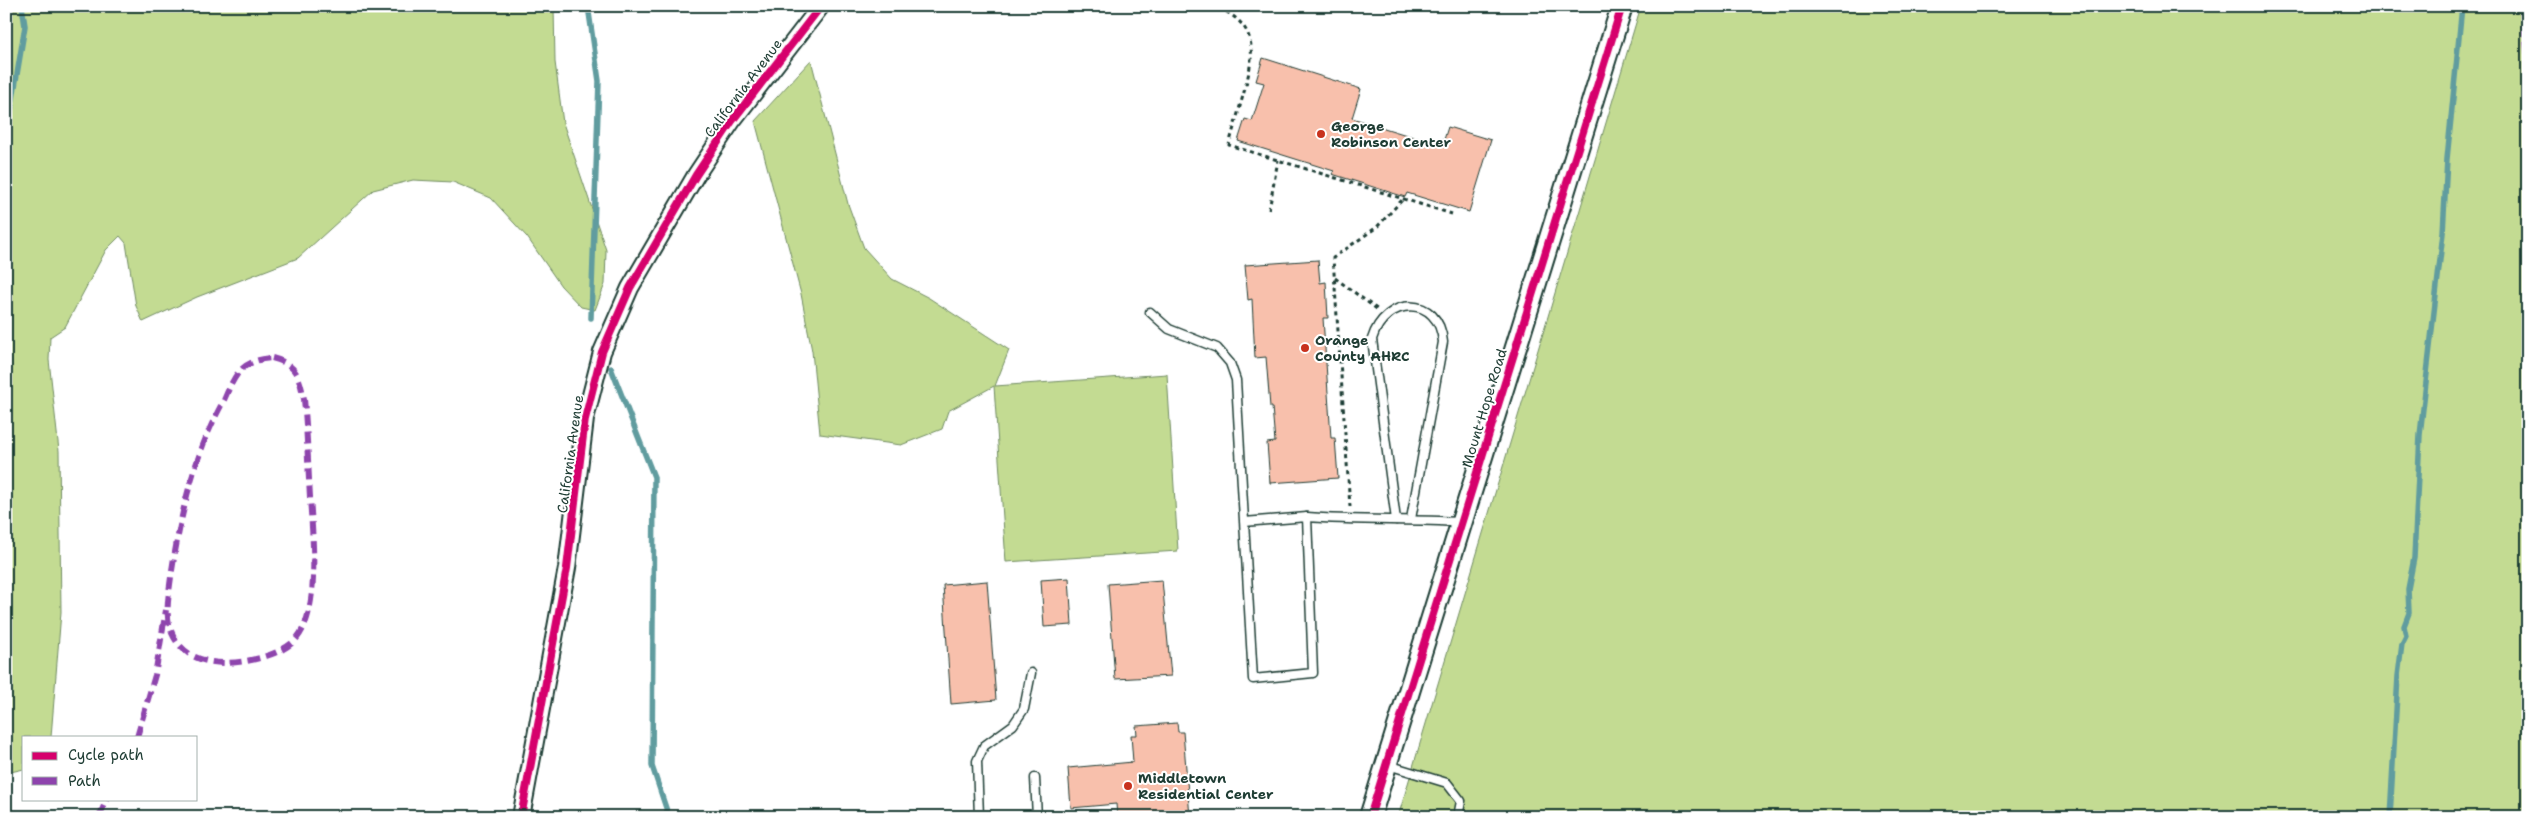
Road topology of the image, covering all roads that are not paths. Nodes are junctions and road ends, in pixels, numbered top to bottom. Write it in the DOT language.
graph roads {
  1 [pos="1622,6"];
  2 [pos="814,9"];
  3 [pos="1150,312"];
  4 [pos="1307,517"];
  5 [pos="1411,519"];
  6 [pos="1396,520"];
  7 [pos="1244,522"];
  8 [pos="1461,522"];
  9 [pos="1030,673"];
  10 [pos="1386,764"];
  11 [pos="1035,778"];
  12 [pos="522,817"];
  13 [pos="979,817"];
  14 [pos="1037,817"];
  15 [pos="1370,817"];
  16 [pos="1458,817"];
  1 -- 8 [label="street, Mount Hope Road"];
  2 -- 12 [label="street, California Avenue"];
  3 -- 7 [label="lane"];
  4 -- 6 [label="lane"];
  4 -- 7 [label="lane"];
  4 -- 7 [label="lane"];
  5 -- 6 [label="lane"];
  5 -- 6 [label="lane"];
  5 -- 8 [label="lane"];
  8 -- 10 [label="street, Mount Hope Road"];
  9 -- 13 [label="lane"];
  10 -- 15 [label="street, Mount Hope Road"];
  10 -- 16 [label="lane"];
  11 -- 14 [label="lane"];
}
